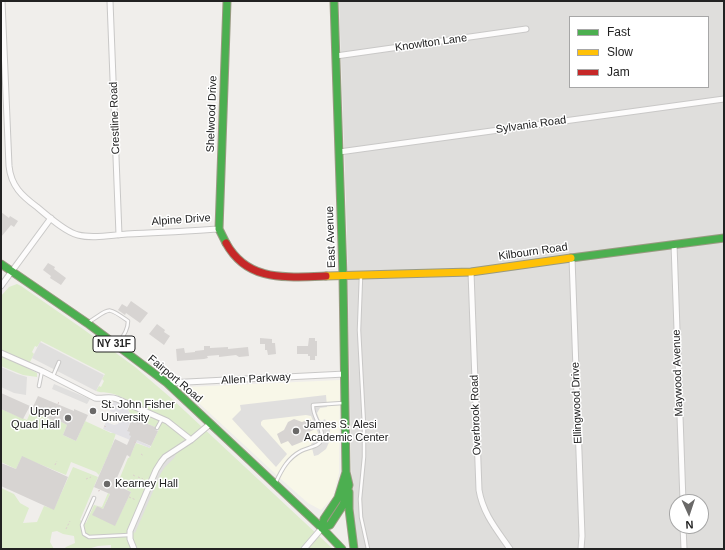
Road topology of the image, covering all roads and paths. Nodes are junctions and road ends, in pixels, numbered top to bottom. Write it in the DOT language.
graph roads {
  1 [pos="2,1"];
  2 [pos="110,1"];
  3 [pos="227,1"];
  4 [pos="334,1"];
  5 [pos="526,29"];
  6 [pos="336,56"];
  7 [pos="724,99"];
  8 [pos="339,152"];
  9 [pos="51,218"];
  10 [pos="219,229"];
  11 [pos="119,235"];
  12 [pos="724,238"];
  13 [pos="674,244"];
  14 [pos="572,258"];
  15 [pos="1,264"];
  16 [pos="12,271"];
  17 [pos="471,272"];
  18 [pos="361,275"];
  19 [pos="343,276"];
  20 [pos="1,286"];
  21 [pos="87,323"];
  22 [pos="117,346"];
  23 [pos="1,353"];
  24 [pos="59,362"];
  25 [pos="42,371"];
  26 [pos="345,374"];
  27 [pos="52,376"];
  28 [pos="167,384"];
  29 [pos="39,386"];
  30 [pos="59,401"];
  31 [pos="346,403"];
  32 [pos="58,404"];
  33 [pos="162,418"];
  34 [pos="210,424"];
  35 [pos="104,426"];
  36 [pos="107,427"];
  37 [pos="157,428"];
  38 [pos="191,440"];
  39 [pos="134,442"];
  40 [pos="137,443"];
  41 [pos="141,454"];
  42 [pos="144,456"];
  43 [pos="57,461"];
  44 [pos="55,466"];
  45 [pos="346,472"];
  46 [pos="91,477"];
  47 [pos="138,478"];
  48 [pos="86,479"];
  49 [pos="143,479"];
  50 [pos="274,484"];
  51 [pos="349,485"];
  52 [pos="102,490"];
  53 [pos="98,491"];
  54 [pos="682,494"];
  55 [pos="129,497"];
  56 [pos="94,498"];
  57 [pos="136,500"];
  58 [pos="70,521"];
  59 [pos="322,528"];
  60 [pos="66,529"];
  61 [pos="683,534"];
  62 [pos="130,535"];
  63 [pos="134,549"];
  64 [pos="304,549"];
  65 [pos="342,549"];
  66 [pos="354,549"];
  67 [pos="368,549"];
  68 [pos="510,549"];
  69 [pos="581,549"];
  70 [pos="684,549"];
  1 -- 9 [label="street, Alpine Drive"];
  2 -- 11 [label="street, Crestline Road"];
  3 -- 10 [label="main road, Shelwood Drive"];
  4 -- 6 [label="main road, East Avenue"];
  5 -- 6 [label="street, Knowlton Lane"];
  6 -- 8 [label="main road, East Avenue"];
  7 -- 8 [label="street, Sylvania Road"];
  8 -- 19 [label="main road, East Avenue"];
  9 -- 11 [label="street, Alpine Drive"];
  9 -- 16 [label="street"];
  10 -- 11 [label="street, Alpine Drive"];
  10 -- 19 [label="main road, Alpine Drive"];
  12 -- 13 [label="main road, Kilbourn Road"];
  13 -- 14 [label="main road, Kilbourn Road"];
  13 -- 54 [label="street, Maywood Avenue"];
  14 -- 17 [label="main road, Kilbourn Road"];
  14 -- 69 [label="street, Ellingwood Drive"];
  15 -- 16 [label="main road, Fairport Road / NY 31F"];
  16 -- 20 [label="street"];
  16 -- 21 [label="main road, Fairport Road / NY 31F"];
  17 -- 18 [label="main road, Kilbourn Road"];
  17 -- 68 [label="street, Overbrook Road"];
  18 -- 19 [label="main road, Kilbourn Road"];
  18 -- 67 [label="lane"];
  19 -- 26 [label="main road, East Avenue"];
  21 -- 22 [label="main road, Fairport Road / NY 31F"];
  21 -- 22 [label="lane"];
  22 -- 28 [label="main road, Fairport Road / NY 31F"];
  23 -- 25 [label="street"];
  24 -- 27 [label="lane"];
  25 -- 27 [label="street"];
  25 -- 29 [label="lane"];
  26 -- 28 [label="street, Allen Parkway"];
  26 -- 31 [label="main road, East Avenue"];
  27 -- 33 [label="street"];
  28 -- 34 [label="main road, Fairport Road / NY 31F"];
  30 -- 32 [label="path"];
  31 -- 45 [label="main road, East Avenue"];
  31 -- 50 [label="lane"];
  33 -- 37 [label="lane"];
  33 -- 38 [label="street"];
  34 -- 38 [label="street"];
  34 -- 50 [label="main road, Fairport Road / NY 31F"];
  35 -- 36 [label="path"];
  38 -- 62 [label="street"];
  39 -- 40 [label="path"];
  41 -- 42 [label="path"];
  43 -- 44 [label="path"];
  45 -- 51 [label="main road, East Avenue"];
  45 -- 59 [label="main road, East Avenue"];
  46 -- 48 [label="path"];
  47 -- 49 [label="path"];
  50 -- 59 [label="main road, Fairport Road / NY 31F"];
  51 -- 59 [label="main road, East Avenue"];
  51 -- 66 [label="main road"];
  52 -- 53 [label="path"];
  55 -- 57 [label="path"];
  56 -- 62 [label="lane"];
  58 -- 60 [label="path"];
  59 -- 64 [label="street"];
  59 -- 65 [label="main road"];
  61 -- 70 [label="street"];
  62 -- 63 [label="street"];
}
